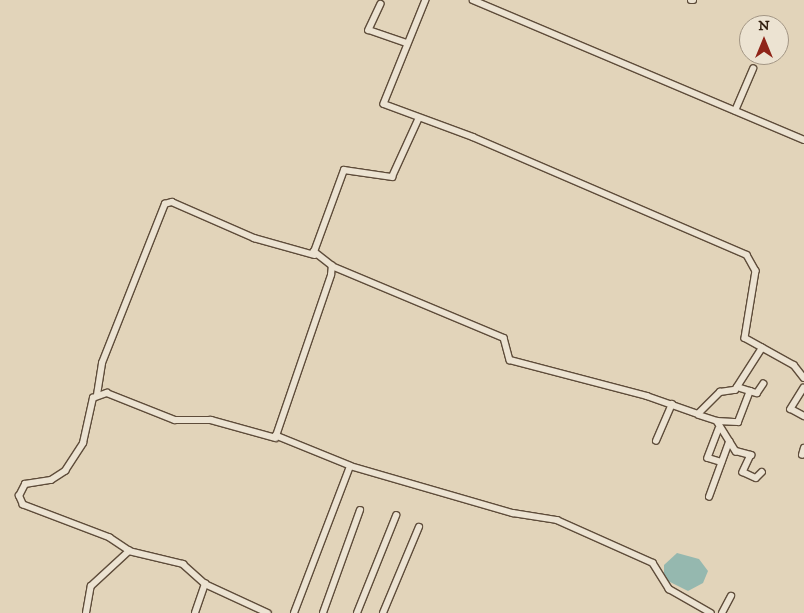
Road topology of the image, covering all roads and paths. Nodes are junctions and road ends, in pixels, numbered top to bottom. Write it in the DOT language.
graph roads {
  1 [pos="426,0"];
  2 [pos="473,0"];
  3 [pos="381,4"];
  4 [pos="406,43"];
  5 [pos="752,69"];
  6 [pos="735,111"];
  7 [pos="418,120"];
  8 [pos="804,140"];
  9 [pos="315,255"];
  10 [pos="332,266"];
  11 [pos="762,348"];
  12 [pos="804,378"];
  13 [pos="763,384"];
  14 [pos="737,387"];
  15 [pos="804,388"];
  16 [pos="750,391"];
  17 [pos="97,395"];
  18 [pos="672,404"];
  19 [pos="700,415"];
  20 [pos="804,416"];
  21 [pos="717,421"];
  22 [pos="719,429"];
  23 [pos="276,438"];
  24 [pos="656,441"];
  25 [pos="729,442"];
  26 [pos="804,448"];
  27 [pos="802,455"];
  28 [pos="721,462"];
  29 [pos="350,466"];
  30 [pos="762,472"];
  31 [pos="709,497"];
  32 [pos="360,510"];
  33 [pos="396,516"];
  34 [pos="419,527"];
  35 [pos="129,551"];
  36 [pos="205,584"];
  37 [pos="731,596"];
  38 [pos="707,612"];
  39 [pos="86,613"];
  40 [pos="195,613"];
  41 [pos="268,613"];
  42 [pos="294,613"];
  43 [pos="324,613"];
  44 [pos="357,613"];
  45 [pos="383,613"];
  46 [pos="722,613"];
  1 -- 4 [label="street"];
  2 -- 6 [label="street"];
  3 -- 4 [label="street"];
  4 -- 7 [label="street"];
  5 -- 6 [label="street"];
  6 -- 8 [label="street"];
  7 -- 9 [label="street"];
  7 -- 11 [label="street"];
  9 -- 10 [label="street"];
  9 -- 17 [label="street"];
  10 -- 18 [label="street"];
  10 -- 23 [label="street"];
  11 -- 12 [label="street"];
  11 -- 14 [label="street"];
  13 -- 16 [label="street"];
  14 -- 16 [label="street"];
  14 -- 19 [label="street"];
  15 -- 20 [label="street"];
  16 -- 21 [label="street"];
  17 -- 23 [label="street"];
  17 -- 35 [label="street"];
  18 -- 19 [label="street"];
  18 -- 24 [label="street"];
  19 -- 21 [label="street"];
  21 -- 22 [label="street"];
  22 -- 25 [label="street"];
  22 -- 28 [label="street"];
  23 -- 29 [label="street"];
  25 -- 28 [label="street"];
  25 -- 30 [label="street"];
  26 -- 27 [label="street"];
  28 -- 31 [label="street"];
  29 -- 38 [label="street"];
  29 -- 42 [label="street"];
  32 -- 43 [label="street"];
  33 -- 44 [label="street"];
  34 -- 45 [label="street"];
  35 -- 36 [label="street"];
  35 -- 39 [label="street"];
  36 -- 40 [label="street"];
  36 -- 41 [label="street"];
  37 -- 46 [label="street"];
}
